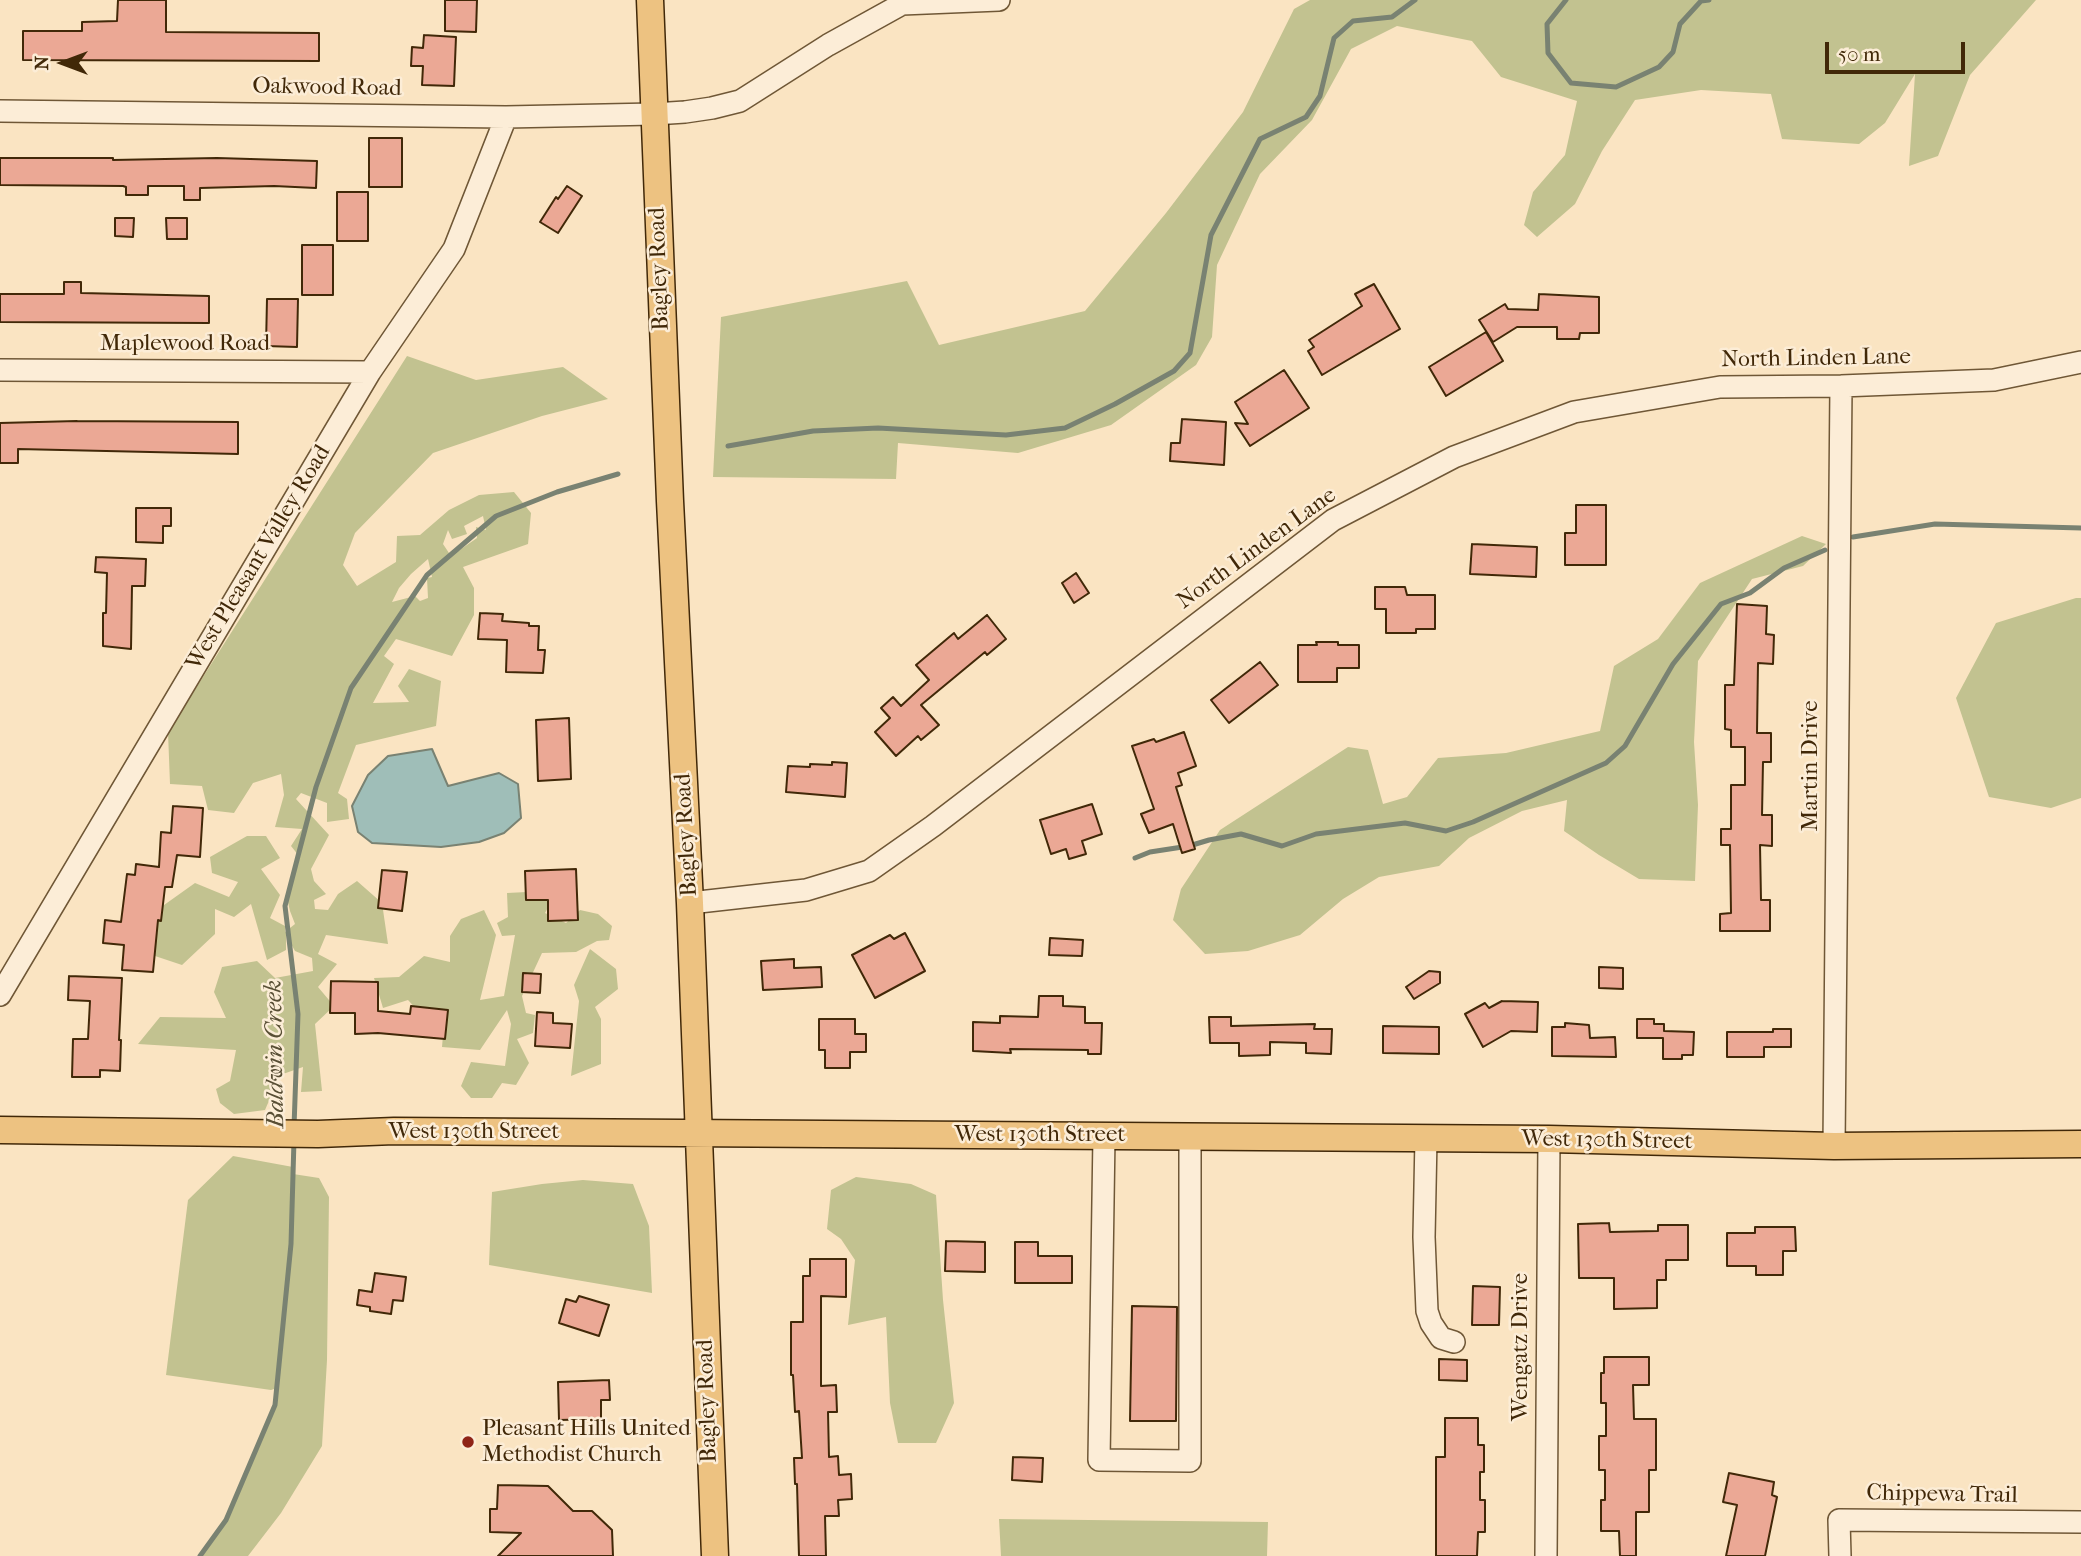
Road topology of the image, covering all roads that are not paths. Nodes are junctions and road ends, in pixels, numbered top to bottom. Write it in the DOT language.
graph roads {
  1 [pos="650,0"];
  2 [pos="999,0"];
  3 [pos="0,111"];
  4 [pos="654,114"];
  5 [pos="506,117"];
  6 [pos="2081,362"];
  7 [pos="0,370"];
  8 [pos="370,372"];
  9 [pos="1841,386"];
  10 [pos="690,903"];
  11 [pos="0,995"];
  12 [pos="0,1130"];
  13 [pos="698,1133"];
  14 [pos="1104,1136"];
  15 [pos="1190,1136"];
  16 [pos="1426,1138"];
  17 [pos="1549,1139"];
  18 [pos="2081,1144"];
  19 [pos="1835,1146"];
  20 [pos="1454,1342"];
  21 [pos="2081,1522"];
  22 [pos="715,1556"];
  23 [pos="1546,1556"];
  24 [pos="1839,1556"];
  1 -- 4 [label="main road"];
  2 -- 4 [label="street, Oakwood Road"];
  3 -- 5 [label="street, Oakwood Road"];
  4 -- 5 [label="street, Oakwood Road"];
  4 -- 10 [label="main road, Bagley Road"];
  5 -- 8 [label="street, West Pleasant Valley Road"];
  6 -- 9 [label="street, North Linden Lane"];
  7 -- 8 [label="street, Maplewood Road"];
  8 -- 11 [label="street, West Pleasant Valley Road"];
  9 -- 10 [label="street, North Linden Lane"];
  9 -- 19 [label="street, Martin Drive"];
  10 -- 13 [label="main road, Bagley Road"];
  12 -- 13 [label="main road, West 130th Street"];
  13 -- 14 [label="main road, West 130th Street"];
  13 -- 22 [label="main road, Bagley Road"];
  14 -- 15 [label="main road, West 130th Street"];
  14 -- 15 [label="street"];
  15 -- 16 [label="main road, West 130th Street"];
  16 -- 17 [label="main road, West 130th Street"];
  16 -- 20 [label="street"];
  17 -- 19 [label="main road, West 130th Street"];
  17 -- 23 [label="street, Wengatz Drive"];
  18 -- 19 [label="main road, West 130th Street"];
  21 -- 24 [label="street, Chippewa Trail"];
}
